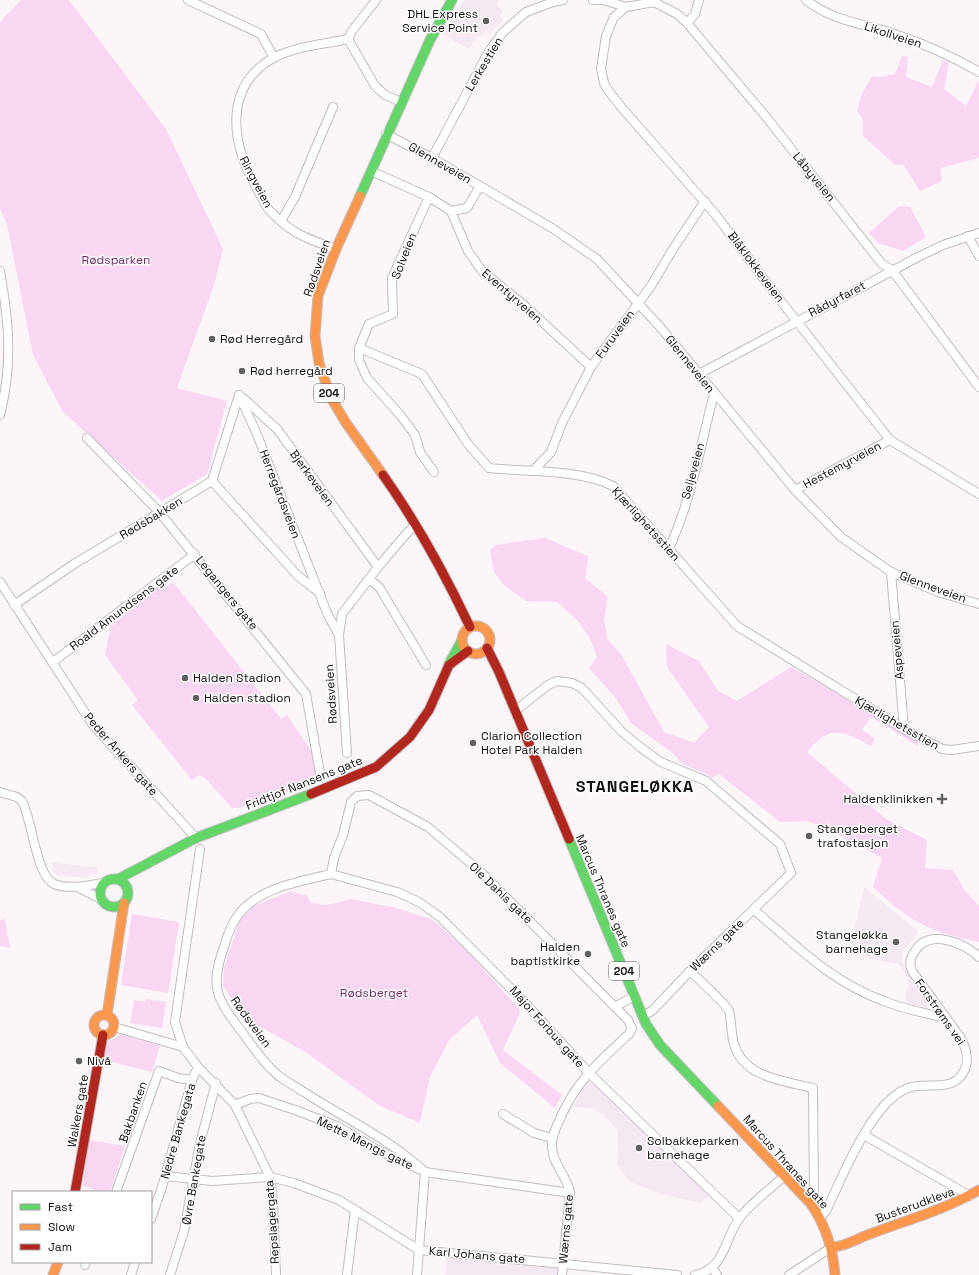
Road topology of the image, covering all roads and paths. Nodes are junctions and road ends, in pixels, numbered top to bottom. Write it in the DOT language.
graph roads {
  1 [pos="188,0"];
  2 [pos="376,0"];
  3 [pos="452,0"];
  4 [pos="563,0"];
  5 [pos="593,0"];
  6 [pos="699,0"];
  7 [pos="806,0"];
  8 [pos="626,7"];
  9 [pos="687,23"];
  10 [pos="348,39"];
  11 [pos="274,58"];
  12 [pos="979,72"];
  13 [pos="401,102"];
  14 [pos="333,107"];
  15 [pos="386,134"];
  16 [pos="432,158"];
  17 [pos="371,171"];
  18 [pos="480,186"];
  19 [pos="430,197"];
  20 [pos="705,201"];
  21 [pos="451,211"];
  22 [pos="281,221"];
  23 [pos="979,233"];
  24 [pos="968,236"];
  25 [pos="336,249"];
  26 [pos="979,256"];
  27 [pos="892,270"];
  28 [pos="0,271"];
  29 [pos="638,303"];
  30 [pos="796,320"];
  31 [pos="359,348"];
  32 [pos="591,367"];
  33 [pos="699,374"];
  34 [pos="979,387"];
  35 [pos="714,394"];
  36 [pos="239,395"];
  37 [pos="0,415"];
  38 [pos="87,438"];
  39 [pos="890,440"];
  40 [pos="533,471"];
  41 [pos="434,472"];
  42 [pos="212,481"];
  43 [pos="795,490"];
  44 [pos="979,494"];
  45 [pos="160,512"];
  46 [pos="415,526"];
  47 [pos="669,548"];
  48 [pos="195,554"];
  49 [pos="378,567"];
  50 [pos="891,572"];
  51 [pos="369,579"];
  52 [pos="0,582"];
  53 [pos="320,593"];
  54 [pos="979,604"];
  55 [pos="14,605"];
  56 [pos="470,627"];
  57 [pos="338,635"];
  58 [pos="462,640"];
  59 [pos="487,648"];
  60 [pos="468,651"];
  61 [pos="53,662"];
  62 [pos="449,664"];
  63 [pos="426,665"];
  64 [pos="515,711"];
  65 [pos="904,728"];
  66 [pos="979,746"];
  67 [pos="347,753"];
  68 [pos="320,773"];
  69 [pos="0,792"];
  70 [pos="196,838"];
  71 [pos="200,849"];
  72 [pos="145,864"];
  73 [pos="331,874"];
  74 [pos="118,879"];
  75 [pos="103,883"];
  76 [pos="77,887"];
  77 [pos="128,890"];
  78 [pos="100,899"];
  79 [pos="124,902"];
  80 [pos="114,907"];
  81 [pos="754,910"];
  82 [pos="121,929"];
  83 [pos="979,957"];
  84 [pos="690,971"];
  85 [pos="634,996"];
  86 [pos="615,1007"];
  87 [pos="107,1015"];
  88 [pos="642,1016"];
  89 [pos="946,1018"];
  90 [pos="114,1027"];
  91 [pos="103,1035"];
  92 [pos="183,1047"];
  93 [pos="198,1067"];
  94 [pos="588,1072"];
  95 [pos="192,1080"];
  96 [pos="216,1083"];
  97 [pos="235,1105"];
  98 [pos="503,1114"];
  99 [pos="864,1135"];
  100 [pos="552,1138"];
  101 [pos="425,1172"];
  102 [pos="165,1176"];
  103 [pos="784,1176"];
  104 [pos="270,1177"];
  105 [pos="194,1180"];
  106 [pos="979,1190"];
  107 [pos="75,1191"];
  108 [pos="116,1191"];
  109 [pos="570,1193"];
  110 [pos="970,1196"];
  111 [pos="811,1204"];
  112 [pos="355,1210"];
  113 [pos="152,1216"];
  114 [pos="820,1217"];
  115 [pos="739,1218"];
  116 [pos="832,1247"];
  117 [pos="419,1250"];
  118 [pos="135,1263"];
  119 [pos="563,1263"];
  120 [pos="712,1267"];
  121 [pos="130,1275"];
  122 [pos="170,1275"];
  123 [pos="276,1275"];
  124 [pos="347,1275"];
  125 [pos="417,1275"];
  126 [pos="562,1275"];
  127 [pos="677,1275"];
  128 [pos="695,1275"];
  129 [pos="717,1275"];
  130 [pos="789,1275"];
  131 [pos="835,1275"];
  1 -- 11 [label="street"];
  2 -- 10 [label="street"];
  3 -- 13 [label="main road, Rødsveien / 204"];
  4 -- 16 [label="street, Lerkestien"];
  5 -- 8 [label="street"];
  6 -- 9 [label="street"];
  7 -- 12 [label="street, Likollveien"];
  8 -- 9 [label="street, Låbyveien"];
  8 -- 20 [label="street, Blåklokkeveien"];
  9 -- 27 [label="street, Låbyveien"];
  10 -- 11 [label="street, Ringveien"];
  10 -- 13 [label="street"];
  11 -- 22 [label="street, Ringveien"];
  13 -- 15 [label="main road, Rødsveien / 204"];
  14 -- 22 [label="street, Ringveien"];
  15 -- 16 [label="street, Glenneveien"];
  15 -- 17 [label="main road, Rødsveien / 204"];
  16 -- 18 [label="street, Glenneveien"];
  17 -- 19 [label="street"];
  17 -- 25 [label="main road, Rødsveien / 204"];
  18 -- 21 [label="street"];
  18 -- 29 [label="street, Glenneveien"];
  19 -- 21 [label="street"];
  19 -- 31 [label="street, Solveien"];
  20 -- 29 [label="street, Furuveien"];
  20 -- 30 [label="street, Blåklokkeveien"];
  21 -- 32 [label="street, Eventyrveien"];
  22 -- 25 [label="street, Ringveien"];
  23 -- 24 [label="street, Rådyrfaret"];
  24 -- 26 [label="street"];
  24 -- 27 [label="street, Rådyrfaret"];
  25 -- 46 [label="main road, Rødsveien / 204"];
  27 -- 30 [label="street, Rådyrfaret"];
  27 -- 34 [label="street, Låbyveien"];
  28 -- 37 [label="street"];
  29 -- 32 [label="street, Furuveien"];
  29 -- 33 [label="street, Glenneveien"];
  30 -- 33 [label="street, Rådyrfaret"];
  30 -- 39 [label="street, Blåklokkeveien"];
  31 -- 40 [label="street, Kjærlighetsstien"];
  31 -- 41 [label="street"];
  32 -- 40 [label="street, Furuveien"];
  33 -- 35 [label="street, Glenneveien"];
  35 -- 43 [label="street, Glenneveien"];
  35 -- 47 [label="street, Seljeveien"];
  36 -- 42 [label="street"];
  36 -- 49 [label="street, Bjerkeveien"];
  36 -- 53 [label="street, Herregårdsveien"];
  38 -- 45 [label="street, Legangers gate"];
  39 -- 43 [label="street, Hestemyrveien"];
  39 -- 44 [label="street, Blåklokkeveien"];
  40 -- 47 [label="street, Kjærlighetsstien"];
  42 -- 45 [label="street, Rødsbakken"];
  42 -- 53 [label="street"];
  43 -- 50 [label="street, Glenneveien"];
  45 -- 48 [label="street, Legangers gate"];
  45 -- 55 [label="street, Rødsbakken"];
  46 -- 49 [label="street, Rødsveien"];
  46 -- 56 [label="main road, 204"];
  47 -- 65 [label="street, Kjærlighetsstien"];
  48 -- 61 [label="street, Roald Amundsens gate"];
  48 -- 68 [label="street, Legangers gate"];
  49 -- 51 [label="street, Rødsveien"];
  50 -- 54 [label="street, Glenneveien"];
  50 -- 65 [label="street, Aspeveien"];
  51 -- 57 [label="street, Rødsveien"];
  51 -- 63 [label="street"];
  52 -- 55 [label="street, Peder Ankers gate"];
  53 -- 57 [label="street, Rødsveien"];
  55 -- 61 [label="street, Peder Ankers gate"];
  56 -- 58 [label="main road"];
  56 -- 59 [label="main road, 204"];
  57 -- 67 [label="street, Rødsveien"];
  58 -- 60 [label="main road"];
  58 -- 62 [label="main road, Fridtjof Nansens gate"];
  59 -- 60 [label="main road"];
  59 -- 64 [label="main road, Marcus Thranes gate / 204"];
  60 -- 62 [label="main road"];
  61 -- 70 [label="street, Peder Ankers gate"];
  62 -- 70 [label="main road, Fridtjof Nansens gate"];
  64 -- 81 [label="street, Wærns gate"];
  64 -- 85 [label="main road, Marcus Thranes gate / 204"];
  65 -- 66 [label="street, Kjærlighetsstien"];
  69 -- 76 [label="street"];
  70 -- 72 [label="main road, Fridtjof Nansens gate"];
  71 -- 92 [label="street"];
  72 -- 74 [label="main road, Fridtjof Nansens gate"];
  72 -- 77 [label="main road, Fridtjof Nansens gate"];
  73 -- 86 [label="street, Ole Dahls gate"];
  73 -- 94 [label="street, Major Forbus gate"];
  73 -- 101 [label="street, Rødsveien"];
  74 -- 75 [label="main road"];
  74 -- 77 [label="main road"];
  75 -- 76 [label="street"];
  75 -- 78 [label="main road"];
  76 -- 78 [label="street"];
  77 -- 79 [label="main road"];
  78 -- 80 [label="main road"];
  79 -- 80 [label="main road"];
  79 -- 82 [label="main road"];
  80 -- 82 [label="main road"];
  81 -- 84 [label="street, Wærns gate"];
  81 -- 89 [label="street"];
  82 -- 87 [label="main road"];
  83 -- 89 [label="street, Forstrøms vei"];
  84 -- 88 [label="street, Wærns gate"];
  84 -- 111 [label="street"];
  85 -- 86 [label="street"];
  85 -- 88 [label="main road, Marcus Thranes gate / 204"];
  86 -- 94 [label="street"];
  87 -- 90 [label="main road"];
  87 -- 91 [label="main road"];
  88 -- 103 [label="main road, Marcus Thranes gate / 204"];
  89 -- 99 [label="street, Forstrøms vei"];
  90 -- 91 [label="main road"];
  90 -- 92 [label="street"];
  91 -- 107 [label="main road, Walkers gate"];
  92 -- 93 [label="street, Repslagergata"];
  93 -- 95 [label="street, Nedre Bankegata"];
  93 -- 96 [label="street, Repslagergata"];
  94 -- 100 [label="street"];
  94 -- 115 [label="street, Major Forbus gate"];
  95 -- 102 [label="street, Nedre Bankegata"];
  95 -- 108 [label="street, Bakbanken"];
  96 -- 97 [label="street, Repslagergata"];
  96 -- 105 [label="street, Øvre Bankegate"];
  97 -- 101 [label="street, Mette Mengs gate"];
  97 -- 104 [label="street, Repslagergata"];
  98 -- 100 [label="street"];
  99 -- 110 [label="street"];
  99 -- 114 [label="street, Forstrøms vei"];
  100 -- 109 [label="street, Wærns gate"];
  101 -- 109 [label="street, Mette Mengs gate"];
  101 -- 117 [label="street"];
  102 -- 105 [label="street"];
  102 -- 113 [label="street, Nedre Bankegata"];
  103 -- 111 [label="main road, Marcus Thranes gate / 204"];
  103 -- 115 [label="street"];
  104 -- 105 [label="street"];
  104 -- 112 [label="street, Karl Johans gate"];
  104 -- 123 [label="street, Repslagergata"];
  105 -- 122 [label="street, Øvre Bankegate"];
  106 -- 110 [label="main road, Busterudkleva"];
  109 -- 119 [label="street, Wærns gate"];
  110 -- 116 [label="main road, Busterudkleva"];
  111 -- 114 [label="main road, Marcus Thranes gate / 204"];
  112 -- 117 [label="street, Karl Johans gate"];
  112 -- 124 [label="street"];
  114 -- 116 [label="main road, Marcus Thranes gate / 204"];
  115 -- 120 [label="street"];
  116 -- 130 [label="street"];
  116 -- 131 [label="main road, Marcus Thranes gate / 204"];
  117 -- 119 [label="street, Karl Johans gate"];
  117 -- 125 [label="street"];
  118 -- 121 [label="street"];
  119 -- 126 [label="street, Wærns gate"];
  119 -- 127 [label="street, Karl Johans gate"];
  120 -- 128 [label="street"];
  120 -- 129 [label="street"];
}
